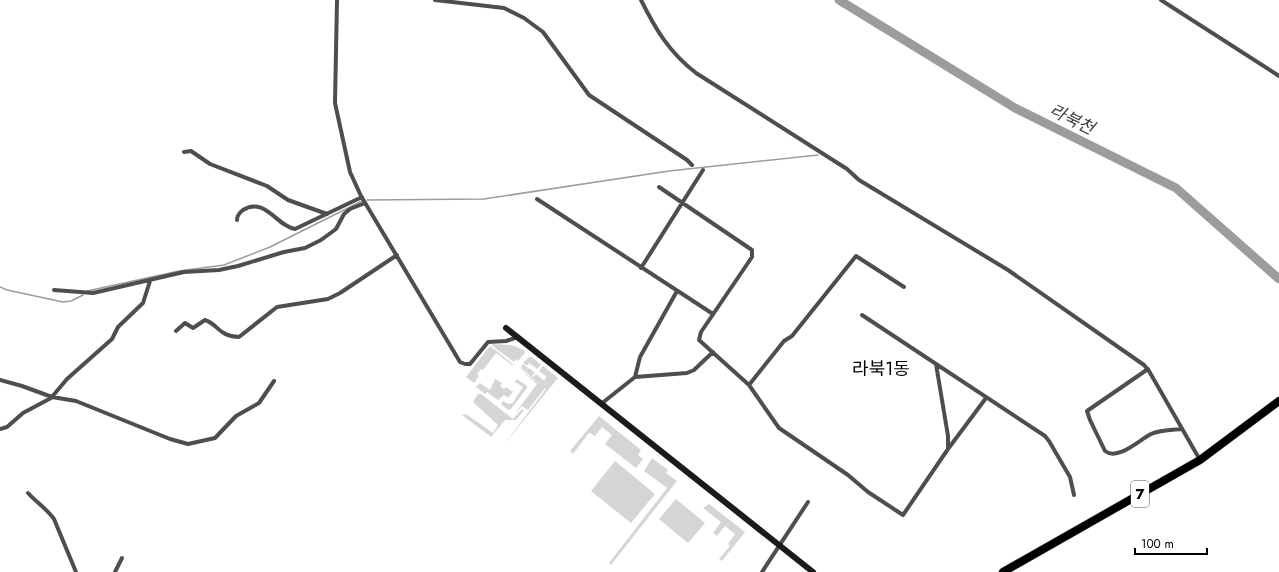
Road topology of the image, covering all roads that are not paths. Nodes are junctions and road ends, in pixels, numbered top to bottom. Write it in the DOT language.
graph roads {
  1 [pos="337,0"];
  2 [pos="436,0"];
  3 [pos="641,0"];
  4 [pos="1161,0"];
  5 [pos="1279,76"];
  6 [pos="184,152"];
  7 [pos="692,165"];
  8 [pos="703,170"];
  9 [pos="660,187"];
  10 [pos="362,197"];
  11 [pos="537,199"];
  12 [pos="365,203"];
  13 [pos="682,203"];
  14 [pos="327,214"];
  15 [pos="237,220"];
  16 [pos="397,255"];
  17 [pos="641,268"];
  18 [pos="150,281"];
  19 [pos="904,287"];
  20 [pos="54,290"];
  21 [pos="677,291"];
  22 [pos="712,314"];
  23 [pos="862,315"];
  24 [pos="506,328"];
  25 [pos="176,331"];
  26 [pos="518,337"];
  27 [pos="713,352"];
  28 [pos="936,364"];
  29 [pos="1148,369"];
  30 [pos="635,377"];
  31 [pos="0,380"];
  32 [pos="274,381"];
  33 [pos="750,385"];
  34 [pos="52,397"];
  35 [pos="986,398"];
  36 [pos="1279,401"];
  37 [pos="601,404"];
  38 [pos="0,429"];
  39 [pos="1182,429"];
  40 [pos="948,449"];
  41 [pos="1200,460"];
  42 [pos="28,493"];
  43 [pos="1074,495"];
  44 [pos="808,502"];
  45 [pos="780,546"];
  46 [pos="122,558"];
  47 [pos="76,572"];
  48 [pos="115,572"];
  49 [pos="762,572"];
  50 [pos="814,572"];
  51 [pos="1003,572"];
  1 -- 10 [label="street"];
  2 -- 7 [label="street"];
  3 -- 29 [label="street"];
  4 -- 5 [label="street"];
  6 -- 14 [label="street"];
  8 -- 13 [label="street"];
  9 -- 13 [label="street"];
  10 -- 12 [label="street"];
  10 -- 14 [label="street"];
  11 -- 17 [label="street"];
  12 -- 16 [label="street"];
  12 -- 18 [label="street"];
  13 -- 17 [label="street"];
  13 -- 22 [label="street"];
  14 -- 15 [label="street"];
  16 -- 25 [label="street"];
  16 -- 26 [label="street"];
  17 -- 21 [label="street"];
  18 -- 20 [label="street"];
  18 -- 34 [label="street"];
  19 -- 33 [label="street"];
  21 -- 22 [label="street"];
  21 -- 30 [label="street"];
  22 -- 27 [label="street"];
  23 -- 28 [label="street"];
  24 -- 26 [label="street"];
  26 -- 37 [label="street"];
  27 -- 30 [label="street"];
  27 -- 33 [label="street"];
  28 -- 35 [label="street"];
  28 -- 40 [label="street"];
  29 -- 39 [label="street"];
  29 -- 39 [label="street"];
  30 -- 37 [label="street"];
  31 -- 34 [label="street"];
  32 -- 34 [label="street"];
  33 -- 40 [label="street"];
  34 -- 38 [label="street"];
  35 -- 40 [label="street"];
  35 -- 43 [label="street"];
  36 -- 41 [label="highway, 7"];
  37 -- 45 [label="street"];
  39 -- 41 [label="street"];
  41 -- 51 [label="highway, 7"];
  42 -- 47 [label="street"];
  44 -- 45 [label="street"];
  45 -- 49 [label="street"];
  45 -- 50 [label="street"];
  46 -- 48 [label="street"];
}
